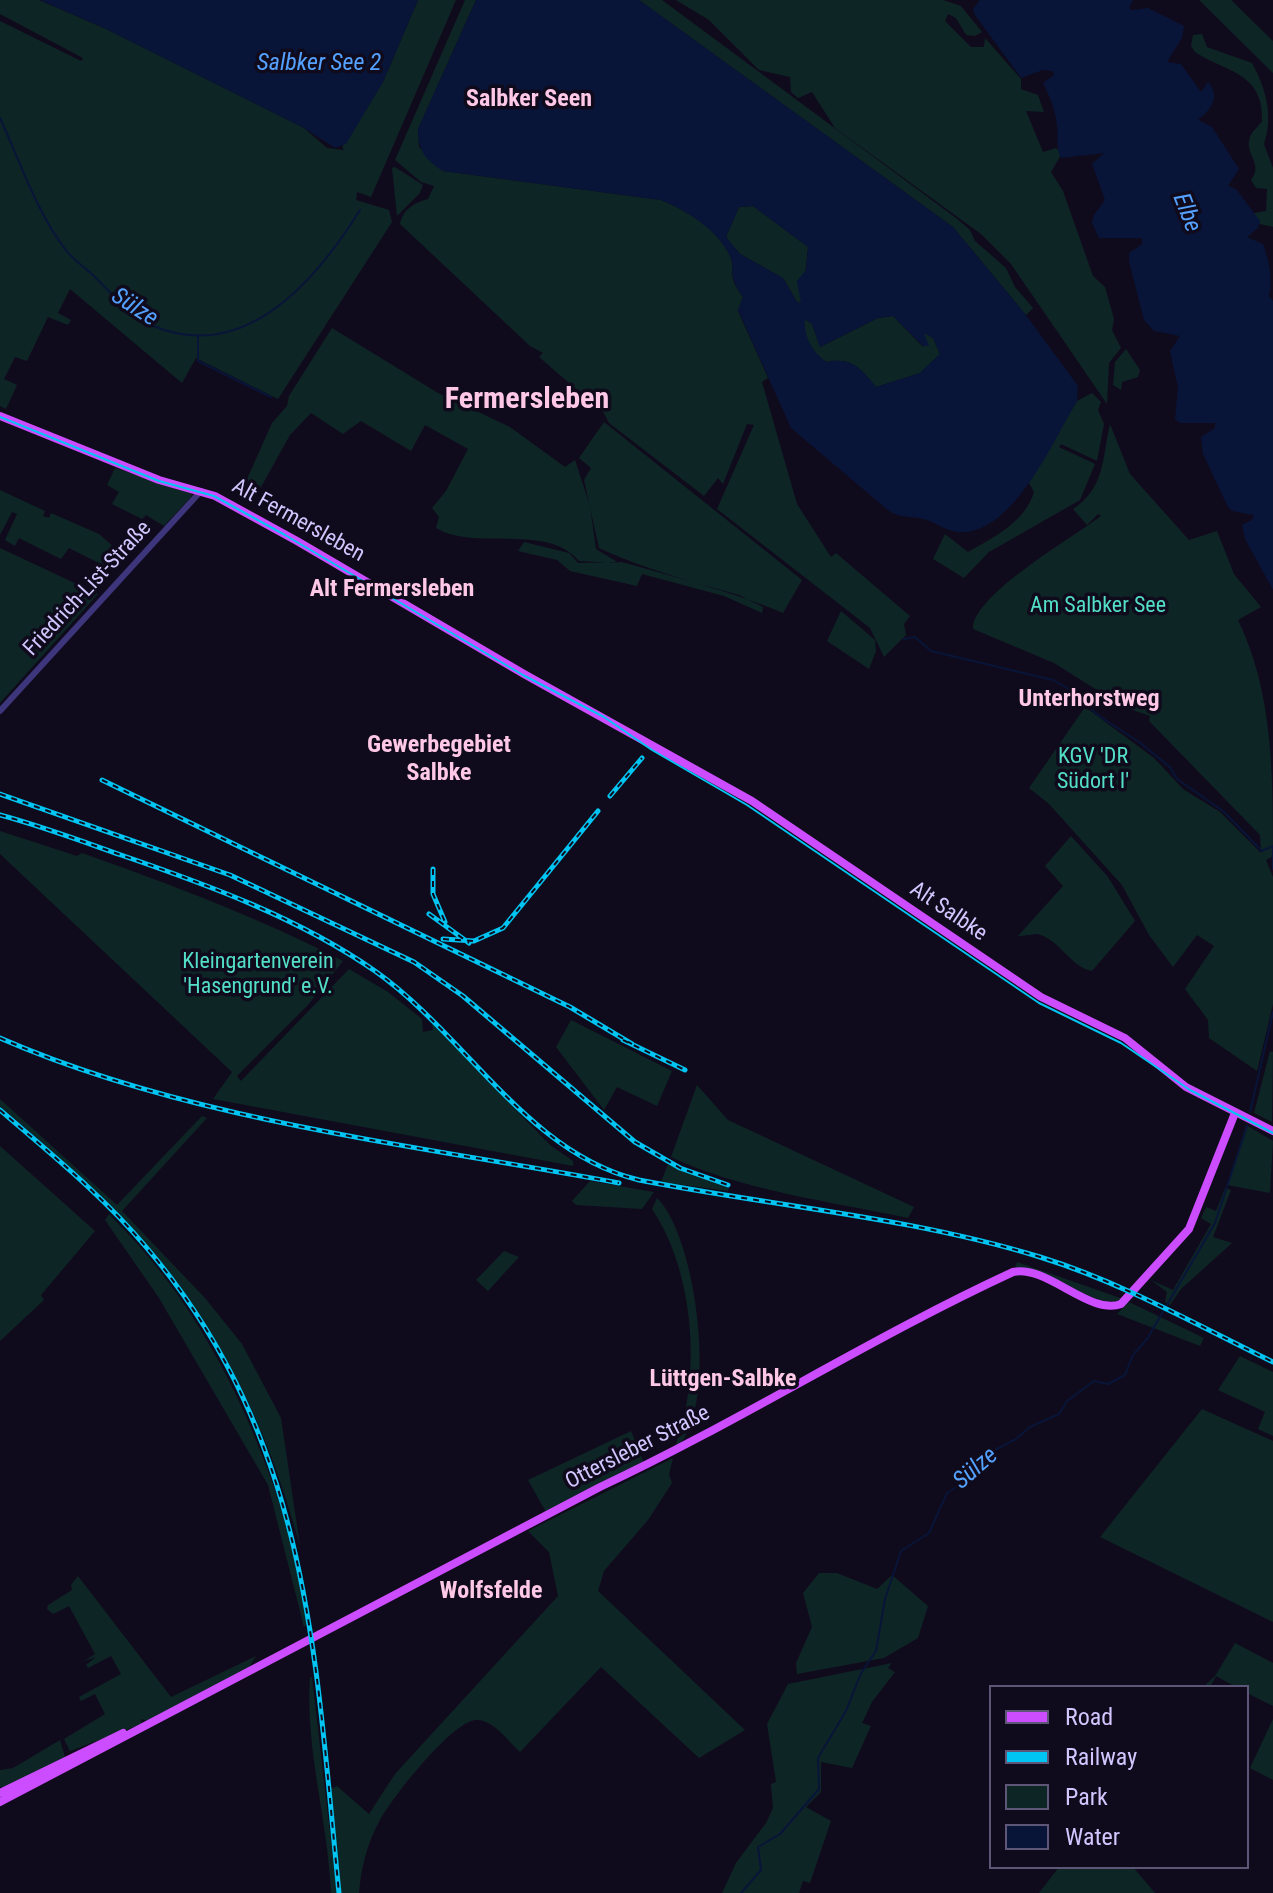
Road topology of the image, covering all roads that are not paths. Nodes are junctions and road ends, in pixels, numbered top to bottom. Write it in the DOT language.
graph roads {
  1 [pos="0,416"];
  2 [pos="201,491"];
  3 [pos="0,711"];
  4 [pos="604,716"];
  5 [pos="1235,1113"];
  6 [pos="1273,1131"];
  7 [pos="143,1727"];
  8 [pos="0,1793"];
  9 [pos="0,1802"];
  1 -- 2 [label="main road, Alt Fermersleben"];
  2 -- 3 [label="street, Friedrich-List-Straße"];
  2 -- 4 [label="main road, Alt Fermersleben"];
  4 -- 5 [label="main road, Alt Salbke"];
  5 -- 6 [label="main road, Alt Salbke"];
  5 -- 7 [label="main road, Ottersleber Straße"];
  7 -- 8 [label="main road"];
  7 -- 9 [label="main road"];
}
